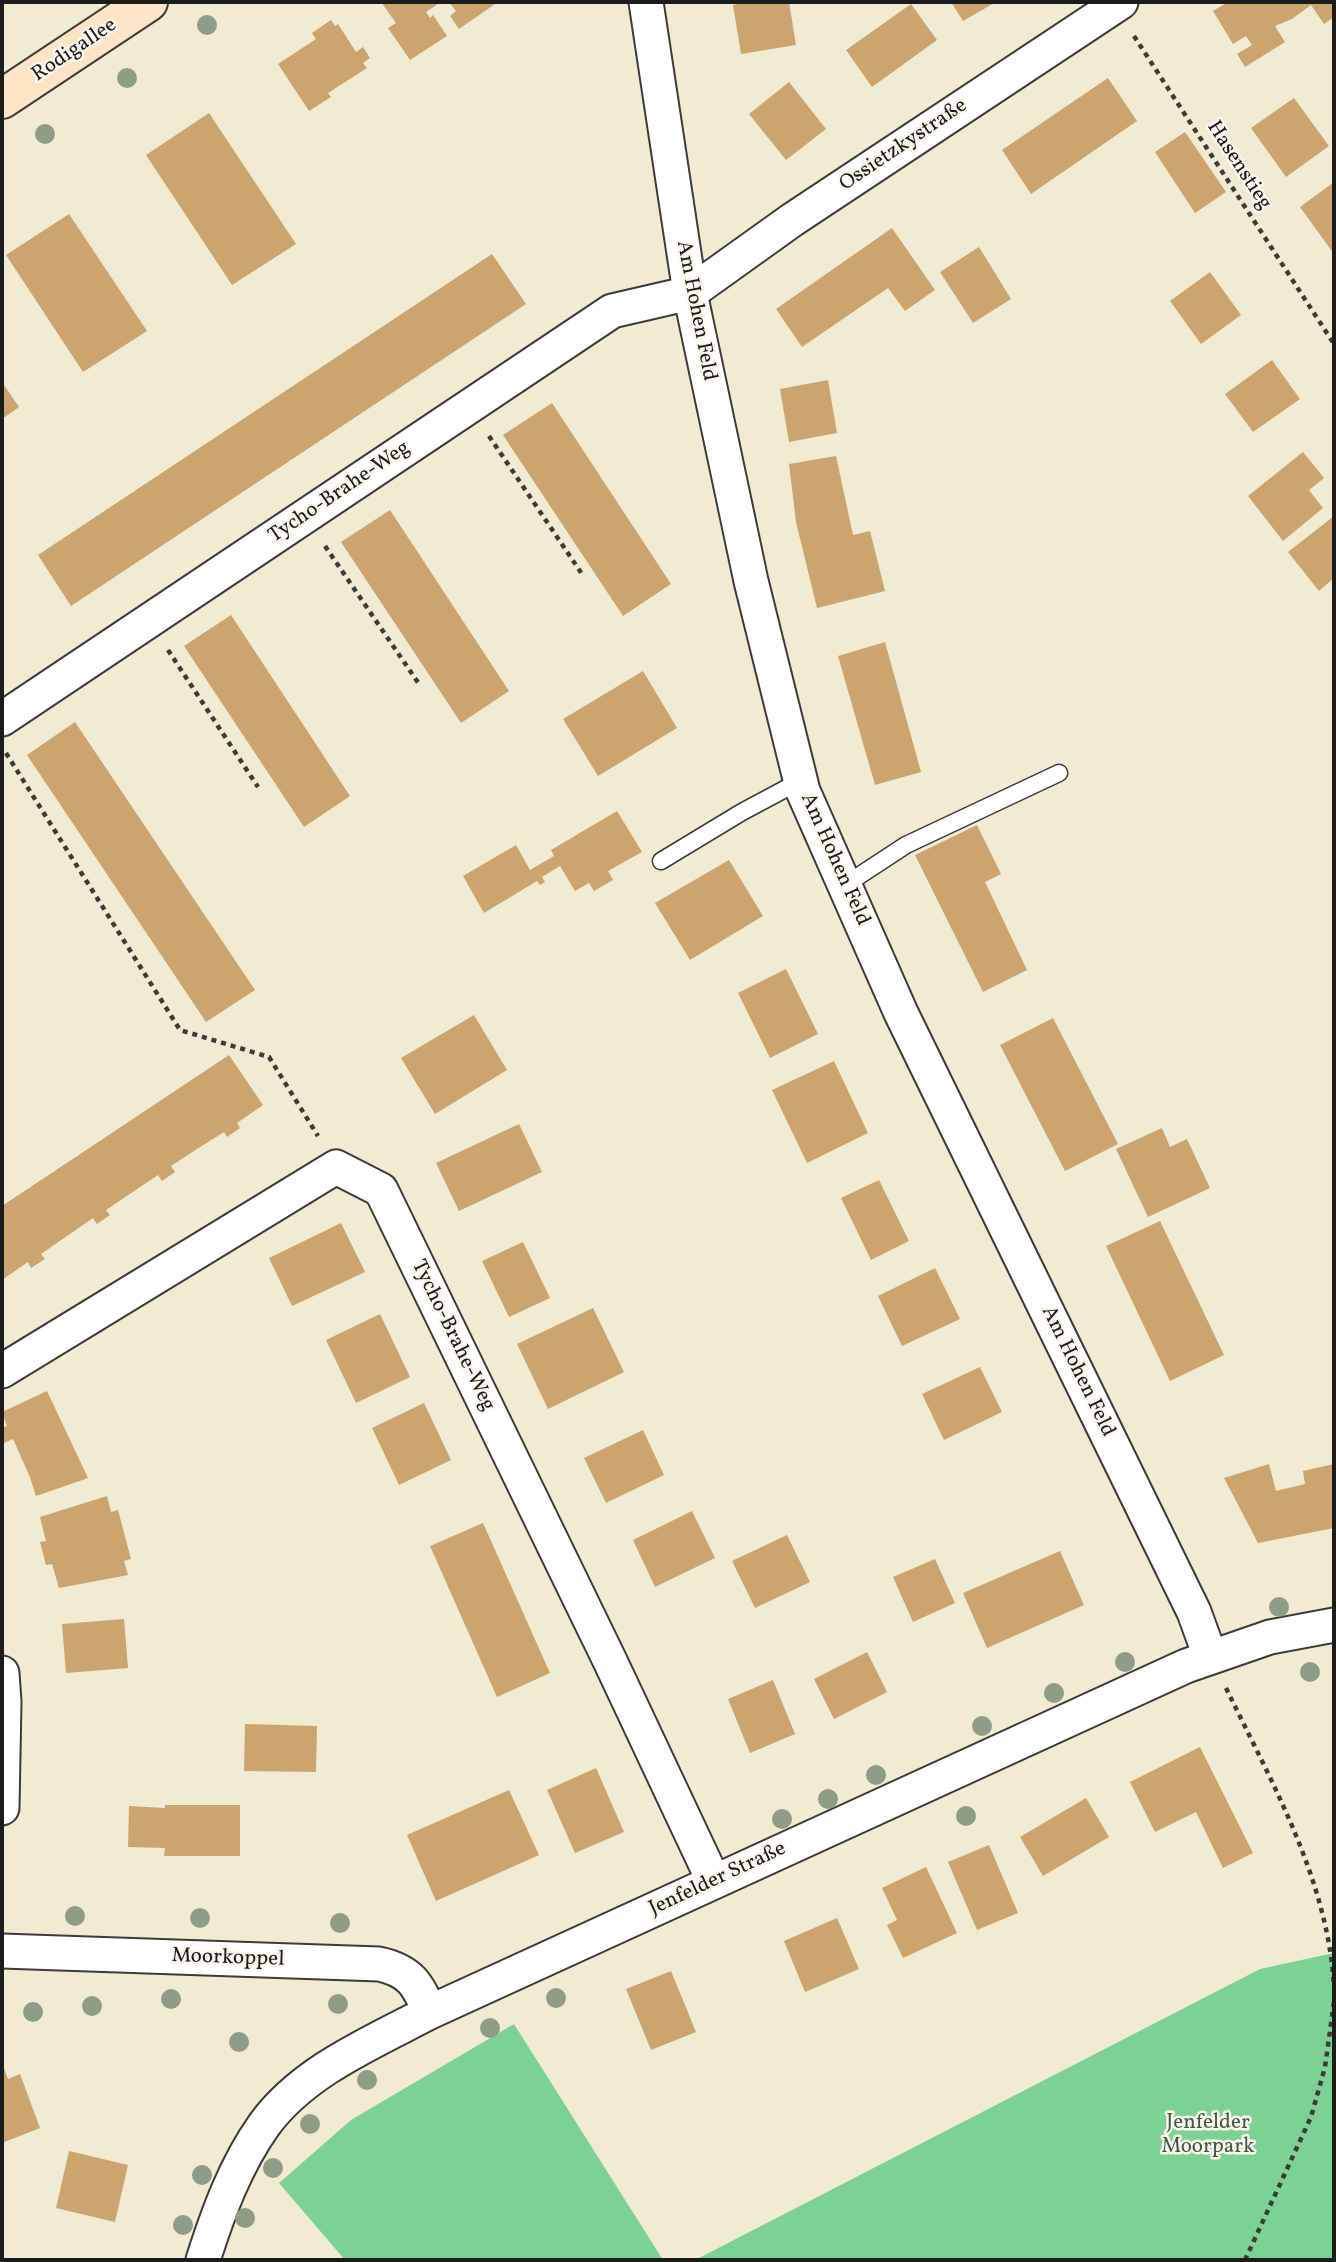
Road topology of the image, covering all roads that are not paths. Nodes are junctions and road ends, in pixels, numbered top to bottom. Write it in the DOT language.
graph roads {
  1 [pos="148,2"];
  2 [pos="646,2"];
  3 [pos="1118,4"];
  4 [pos="2,99"];
  5 [pos="690,293"];
  6 [pos="2,719"];
  7 [pos="1059,773"];
  8 [pos="800,781"];
  9 [pos="661,860"];
  10 [pos="845,885"];
  11 [pos="2,1371"];
  12 [pos="1334,1625"];
  13 [pos="1210,1656"];
  14 [pos="2,1673"];
  15 [pos="2,1808"];
  16 [pos="714,1882"];
  17 [pos="2,1951"];
  18 [pos="430,2012"];
  19 [pos="203,2260"];
  1 -- 4 [label="main road, Rodigallee"];
  2 -- 5 [label="street, Am Hohen Feld"];
  3 -- 5 [label="street, Ossietzkystraße"];
  5 -- 6 [label="street, Tycho-Brahe-Weg"];
  5 -- 8 [label="street, Am Hohen Feld"];
  7 -- 10 [label="lane"];
  8 -- 9 [label="lane"];
  8 -- 10 [label="street, Am Hohen Feld"];
  10 -- 13 [label="street, Am Hohen Feld"];
  11 -- 16 [label="street, Tycho-Brahe-Weg"];
  12 -- 13 [label="street, Jenfelder Straße"];
  13 -- 16 [label="street, Jenfelder Straße"];
  14 -- 15 [label="street"];
  16 -- 18 [label="street, Jenfelder Straße"];
  17 -- 18 [label="street, Moorkoppel"];
  18 -- 19 [label="street, Jenfelder Straße"];
}
